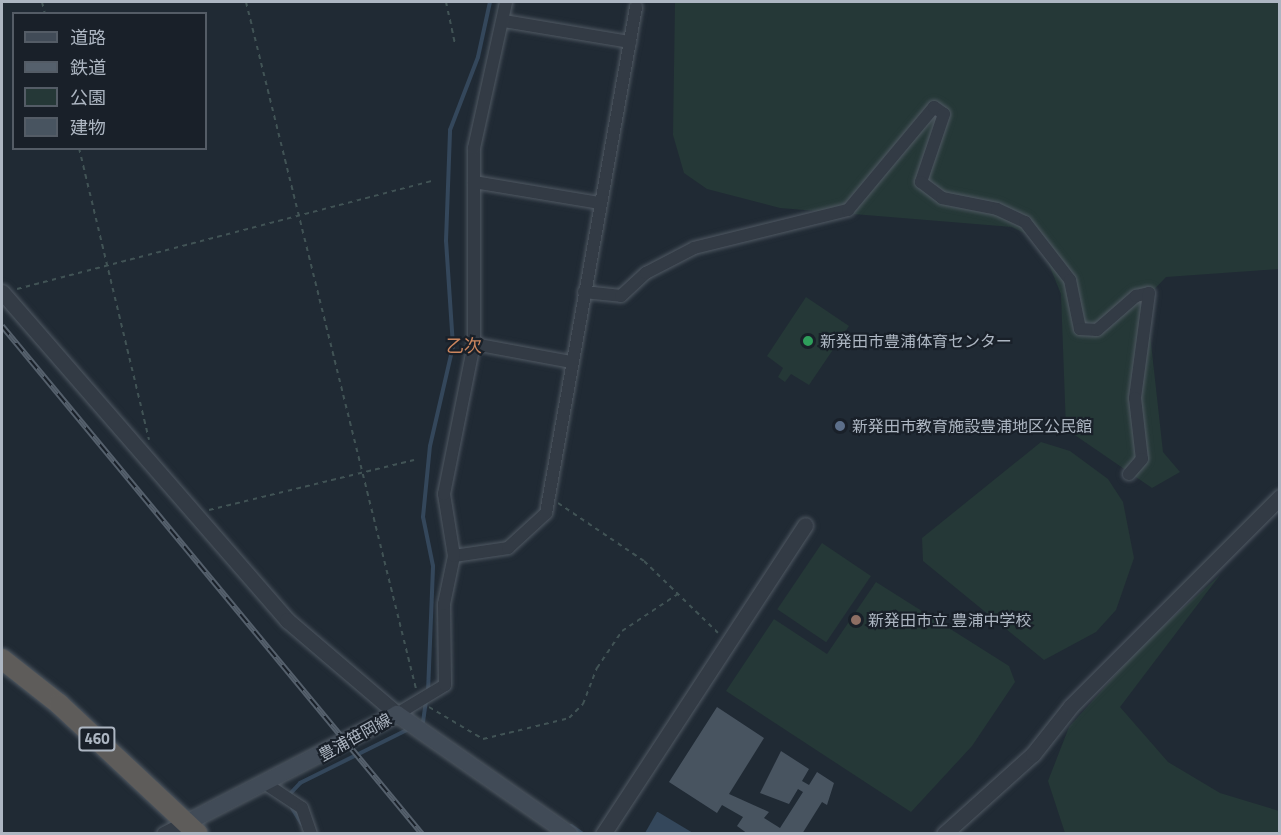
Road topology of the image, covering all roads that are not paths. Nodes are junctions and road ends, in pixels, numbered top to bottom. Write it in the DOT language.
graph roads {
  1 [pos="506,2"];
  2 [pos="636,7"];
  3 [pos="504,21"];
  4 [pos="630,42"];
  5 [pos="474,182"];
  6 [pos="600,203"];
  7 [pos="2,292"];
  8 [pos="584,292"];
  9 [pos="474,344"];
  10 [pos="571,362"];
  11 [pos="1129,474"];
  12 [pos="1280,497"];
  13 [pos="805,525"];
  14 [pos="454,556"];
  15 [pos="2,659"];
  16 [pos="397,714"];
  17 [pos="266,784"];
  18 [pos="194,827"];
  19 [pos="164,834"];
  20 [pos="311,834"];
  21 [pos="569,834"];
  22 [pos="603,834"];
  23 [pos="944,834"];
  1 -- 3 [label="street"];
  2 -- 4 [label="street"];
  3 -- 4 [label="street"];
  3 -- 5 [label="street"];
  4 -- 6 [label="street"];
  5 -- 6 [label="street"];
  5 -- 9 [label="street"];
  6 -- 8 [label="street"];
  7 -- 16 [label="street"];
  8 -- 10 [label="street"];
  8 -- 11 [label="street"];
  9 -- 10 [label="street"];
  9 -- 14 [label="street"];
  10 -- 14 [label="street"];
  12 -- 23 [label="street"];
  13 -- 22 [label="street"];
  14 -- 16 [label="street"];
  15 -- 18 [label="highway, 460"];
  16 -- 17 [label="main road, 豊浦笹岡線"];
  16 -- 21 [label="main road, 豊浦笹岡線"];
  17 -- 18 [label="main road, 豊浦笹岡線"];
  17 -- 20 [label="street"];
  18 -- 19 [label="street"];
}
